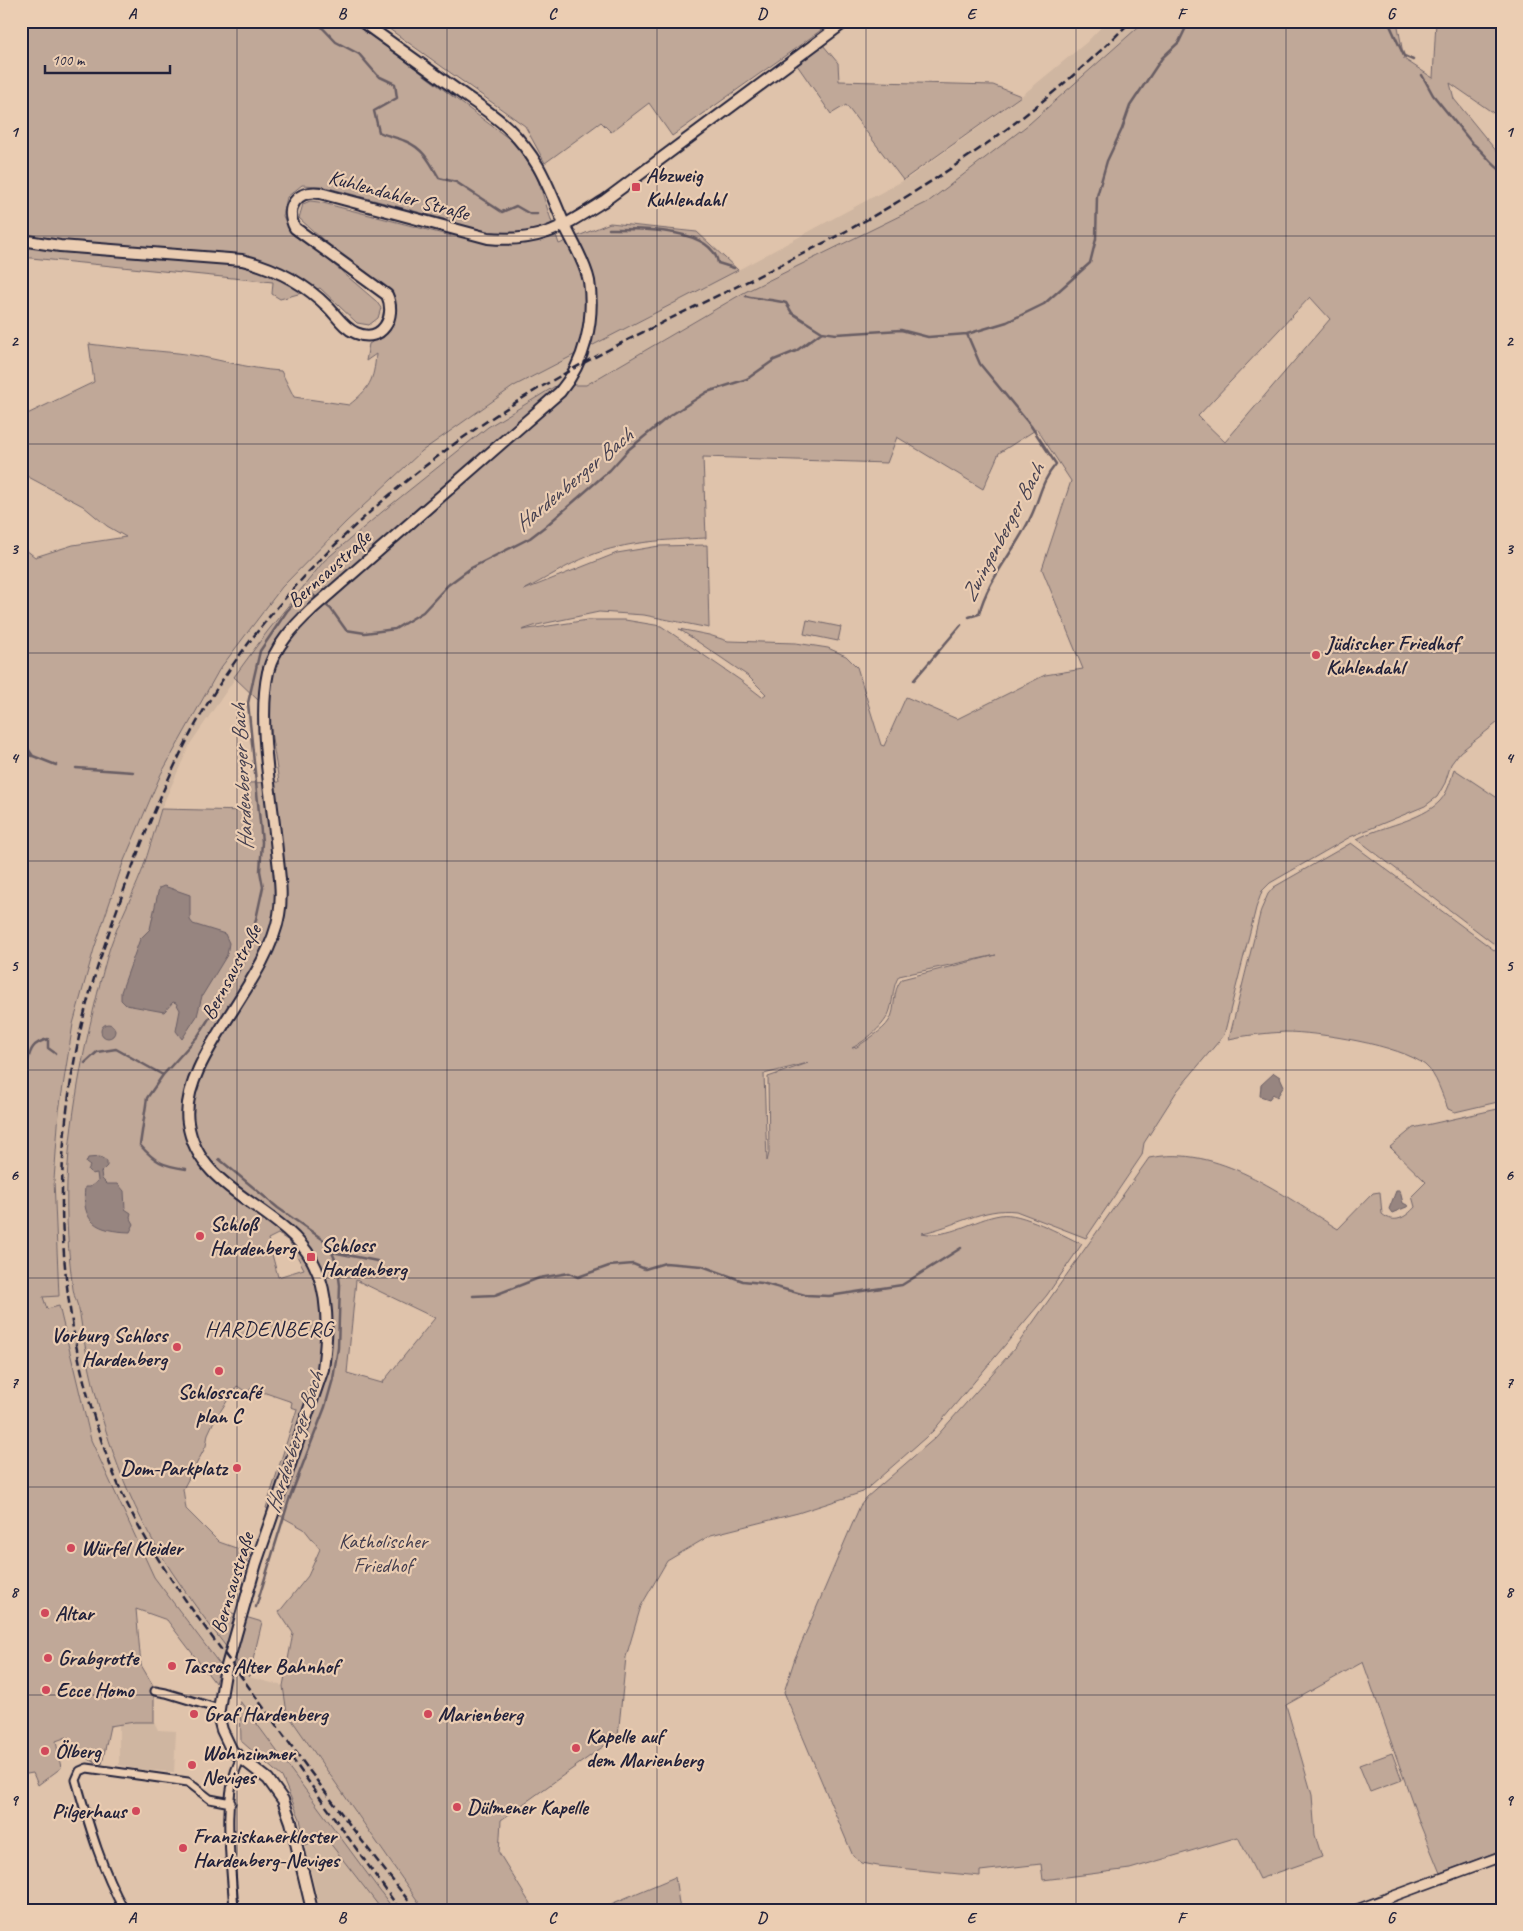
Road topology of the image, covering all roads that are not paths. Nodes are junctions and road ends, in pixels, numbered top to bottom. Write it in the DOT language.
graph roads {
  1 [pos="361,21"];
  2 [pos="846,21"];
  3 [pos="564,225"];
  4 [pos="21,240"];
  5 [pos="154,1691"];
  6 [pos="218,1709"];
  7 [pos="240,1759"];
  8 [pos="230,1803"];
  9 [pos="1502,1856"];
  10 [pos="124,1910"];
  11 [pos="234,1910"];
  12 [pos="312,1910"];
  13 [pos="1356,1910"];
  1 -- 3 [label="main road, Bernsaustraße"];
  2 -- 3 [label="main road, Kuhlendahler Straße"];
  3 -- 4 [label="main road, Kuhlendahler Straße"];
  3 -- 6 [label="main road, Bernsaustraße"];
  5 -- 6 [label="street"];
  6 -- 7 [label="main road, Bernsaustraße"];
  7 -- 8 [label="street"];
  7 -- 12 [label="main road, Bernsaustraße"];
  8 -- 10 [label="street"];
  8 -- 11 [label="street"];
  9 -- 13 [label="street"];
}
